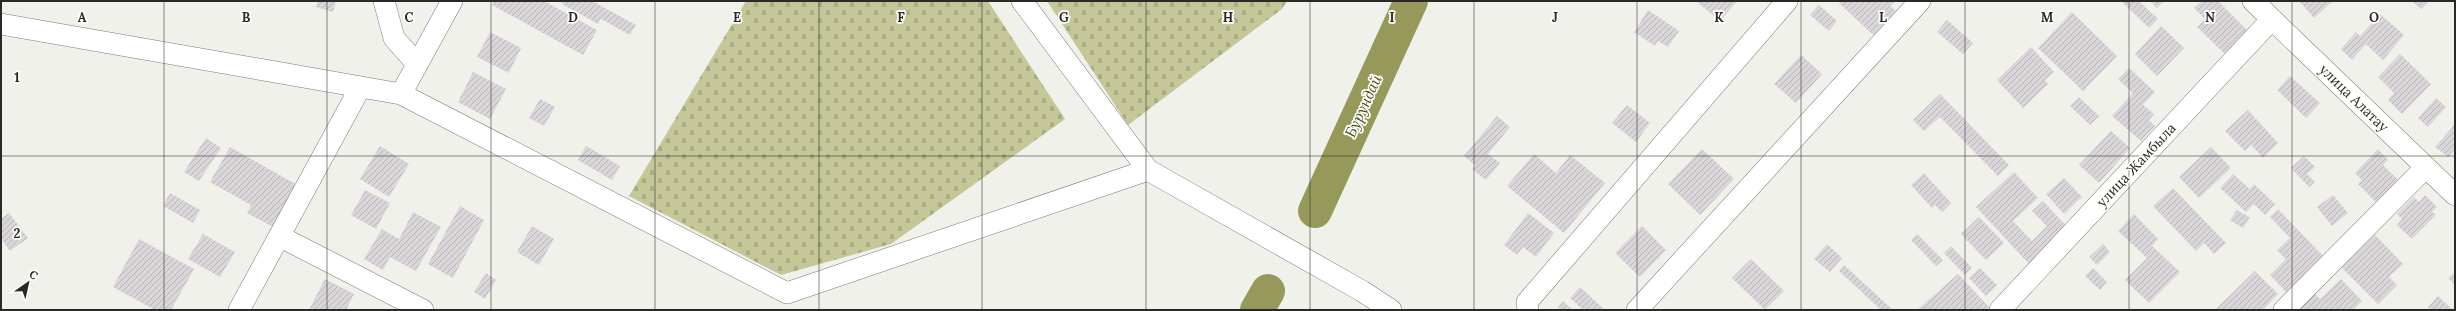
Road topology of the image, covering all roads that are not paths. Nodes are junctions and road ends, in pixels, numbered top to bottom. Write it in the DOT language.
graph roads {
  1 [pos="384,1"];
  2 [pos="452,1"];
  3 [pos="1022,1"];
  4 [pos="1787,1"];
  5 [pos="1920,1"];
  6 [pos="2253,1"];
  7 [pos="2272,19"];
  8 [pos="1,24"];
  9 [pos="417,64"];
  10 [pos="360,88"];
  11 [pos="401,94"];
  12 [pos="2426,167"];
  13 [pos="1148,170"];
  14 [pos="2455,195"];
  15 [pos="280,236"];
  16 [pos="239,310"];
  17 [pos="423,310"];
  18 [pos="1391,310"];
  19 [pos="1528,310"];
  20 [pos="1637,310"];
  21 [pos="2000,310"];
  22 [pos="2284,310"];
  1 -- 9 [label="street"];
  2 -- 9 [label="street"];
  3 -- 13 [label="street"];
  4 -- 19 [label="street"];
  5 -- 20 [label="street"];
  6 -- 7 [label="street, улица Алатау"];
  7 -- 12 [label="street, улица Алатау"];
  7 -- 21 [label="street, улица Жамбыла"];
  8 -- 10 [label="street"];
  9 -- 11 [label="street"];
  10 -- 11 [label="street"];
  10 -- 15 [label="street"];
  11 -- 13 [label="street"];
  12 -- 14 [label="street, улица Алатау"];
  12 -- 22 [label="street"];
  13 -- 18 [label="street"];
  15 -- 16 [label="street"];
  15 -- 17 [label="street"];
}
